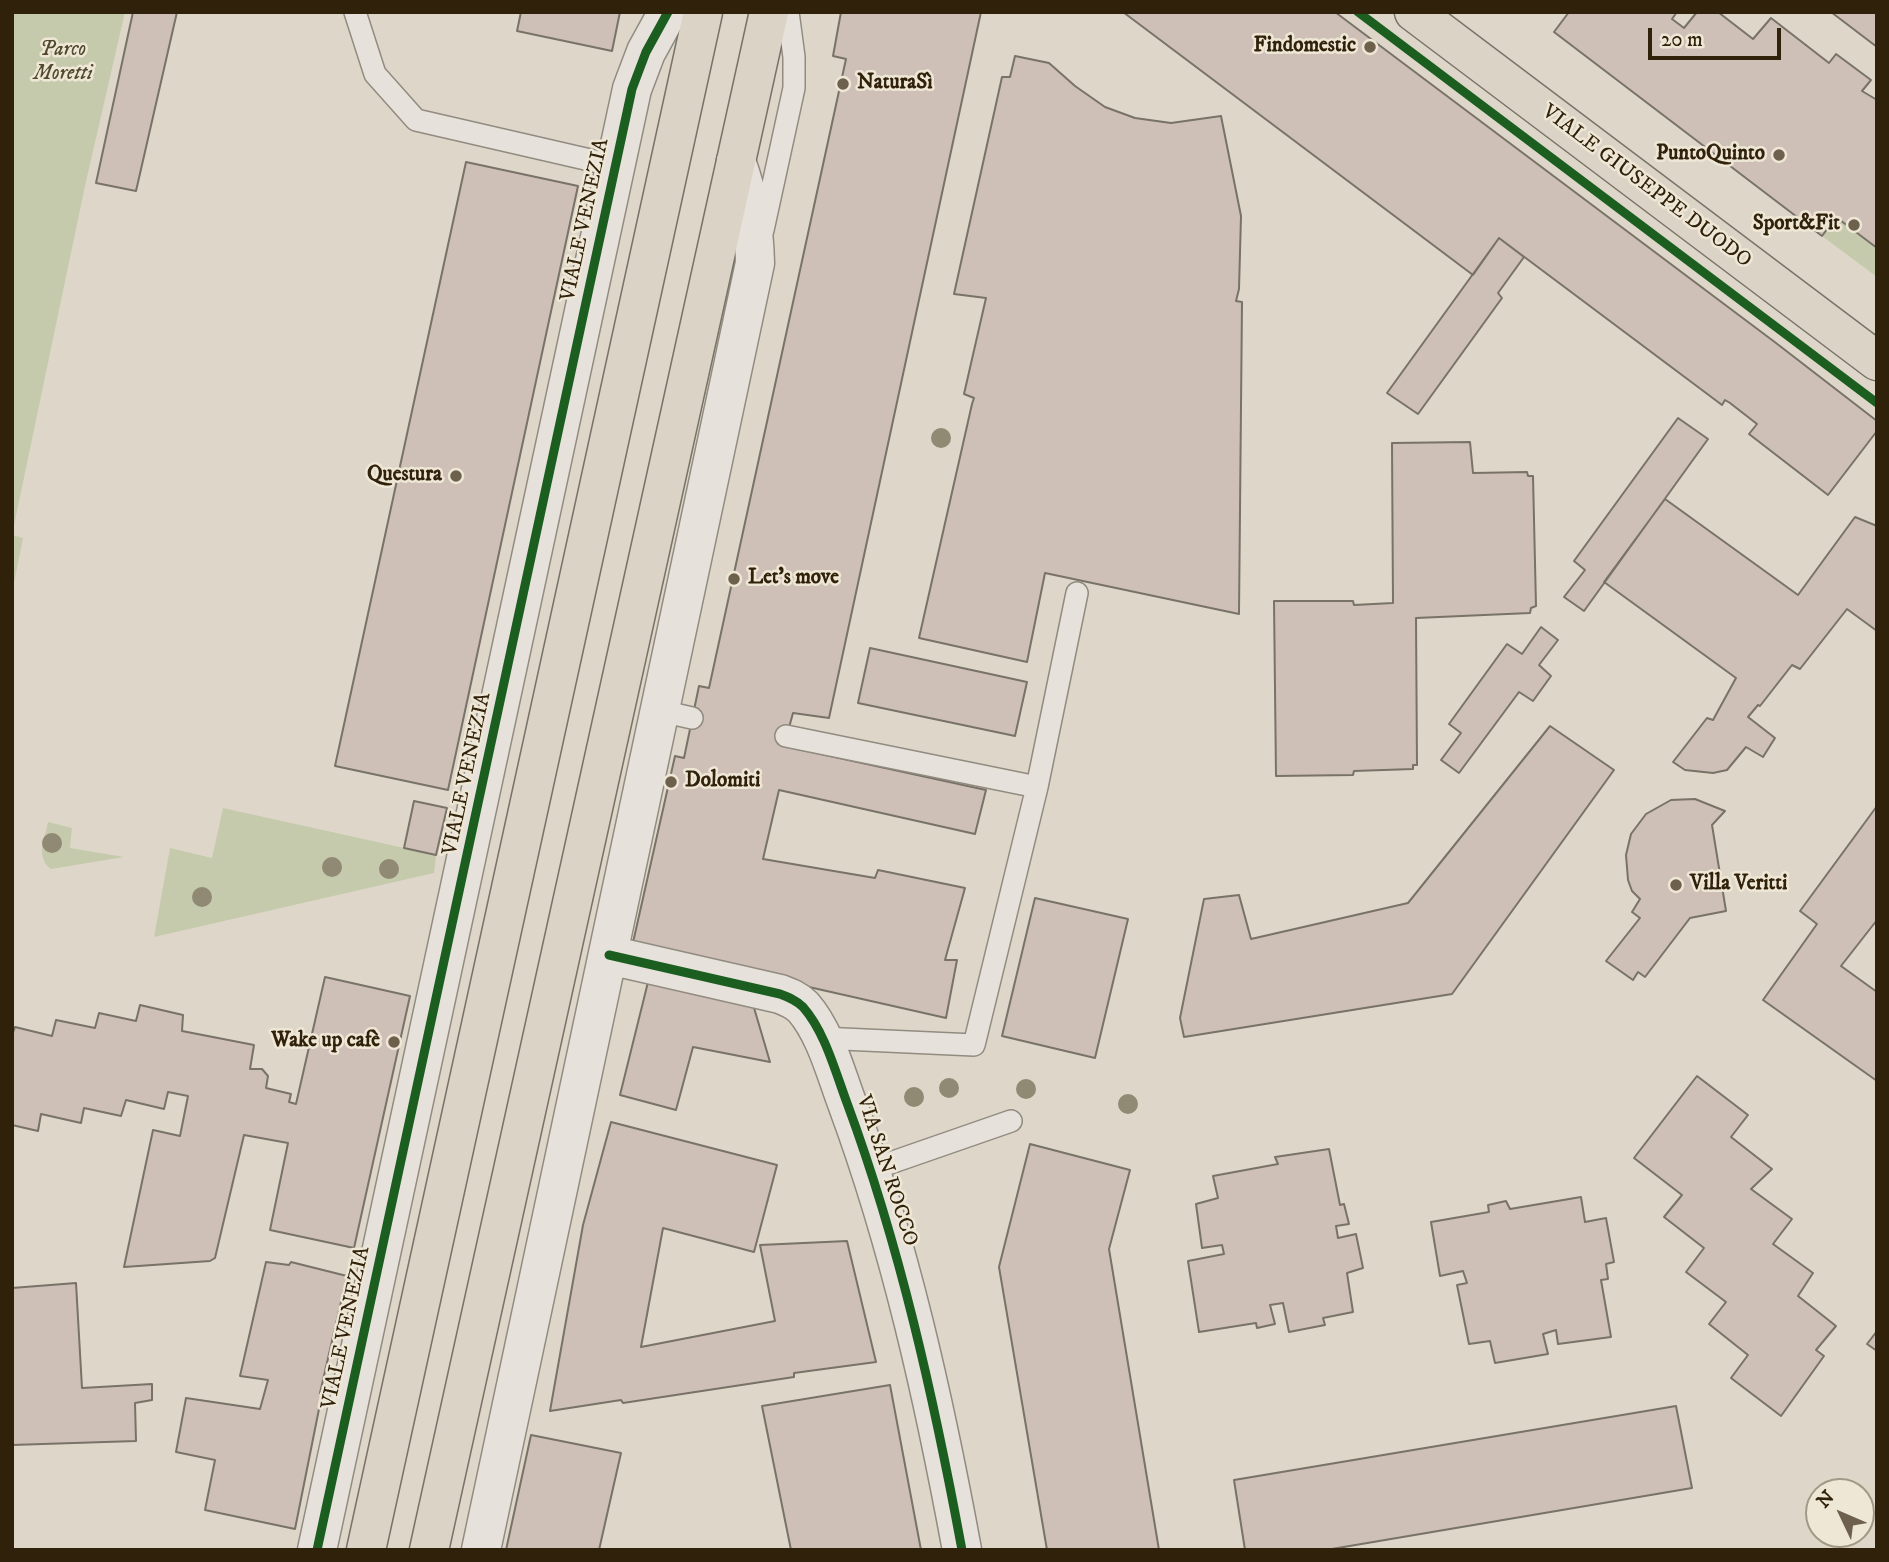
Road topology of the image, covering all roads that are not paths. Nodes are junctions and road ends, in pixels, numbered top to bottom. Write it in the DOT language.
graph roads {
  1 [pos="355,12"];
  2 [pos="668,12"];
  3 [pos="703,12"];
  4 [pos="769,12"];
  5 [pos="788,12"];
  6 [pos="1414,12"];
  7 [pos="736,161"];
  8 [pos="616,166"];
  9 [pos="755,263"];
  10 [pos="1877,361"];
  11 [pos="1077,593"];
  12 [pos="786,736"];
  13 [pos="1037,788"];
  14 [pos="609,955"];
  15 [pos="821,1038"];
  16 [pos="1011,1121"];
  17 [pos="870,1170"];
  18 [pos="317,1550"];
  19 [pos="366,1550"];
  20 [pos="429,1550"];
  21 [pos="481,1550"];
  22 [pos="962,1550"];
  1 -- 8 [label="lane"];
  2 -- 8 [label="street, VIALE VENEZIA"];
  3 -- 19 [label="main road"];
  4 -- 7 [label="main road"];
  5 -- 9 [label="lane"];
  6 -- 10 [label="main road, VIALE GIUSEPPE DUODO"];
  7 -- 9 [label="street"];
  7 -- 20 [label="main road"];
  8 -- 18 [label="street, VIALE VENEZIA"];
  9 -- 14 [label="street"];
  11 -- 13 [label="lane"];
  12 -- 13 [label="lane"];
  13 -- 15 [label="lane"];
  14 -- 15 [label="street, VIA SAN ROCCO"];
  14 -- 21 [label="street"];
  15 -- 17 [label="street, VIA SAN ROCCO"];
  16 -- 17 [label="lane"];
  17 -- 22 [label="street, VIA SAN ROCCO"];
}
